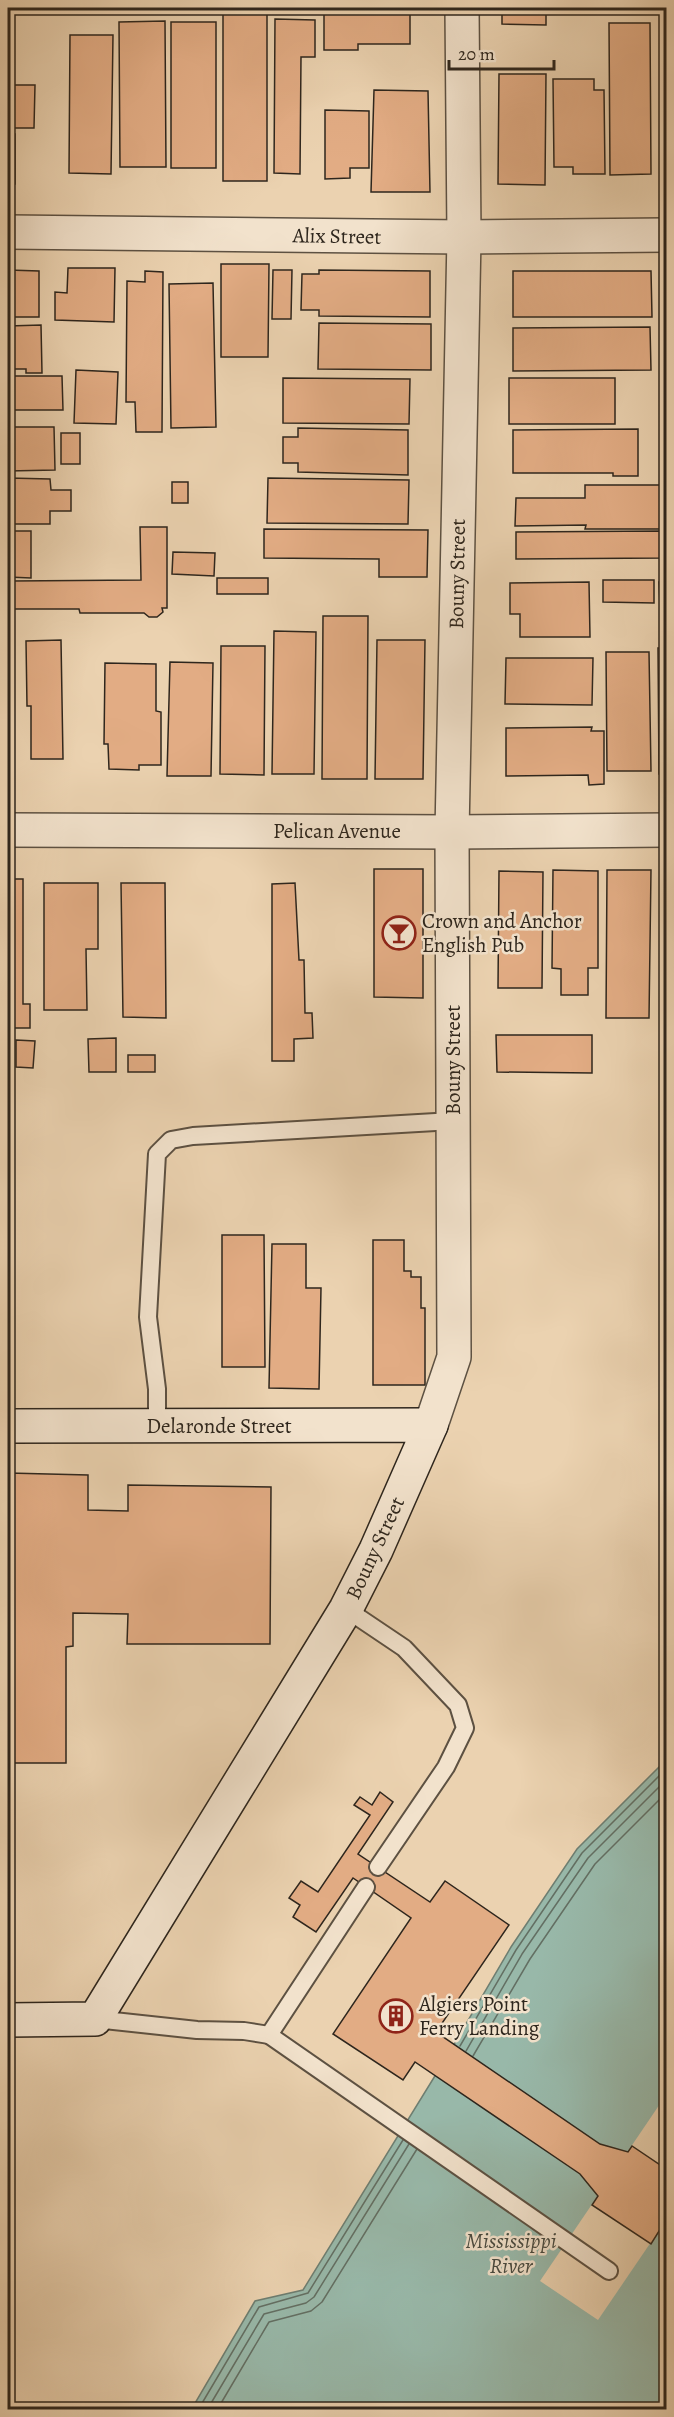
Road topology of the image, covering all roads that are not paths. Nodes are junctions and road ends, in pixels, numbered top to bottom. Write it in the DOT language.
graph roads {
  1 [pos="462,8"];
  2 [pos="8,232"];
  3 [pos="666,235"];
  4 [pos="464,237"];
  5 [pos="8,830"];
  6 [pos="666,830"];
  7 [pos="452,832"];
  8 [pos="453,1121"];
  9 [pos="431,1425"];
  10 [pos="8,1426"];
  11 [pos="157,1427"];
  12 [pos="346,1609"];
  13 [pos="378,1867"];
  14 [pos="366,1887"];
  15 [pos="95,2019"];
  16 [pos="8,2020"];
  17 [pos="269,2035"];
  18 [pos="609,2271"];
  1 -- 4 [label="street, Bouny Street"];
  2 -- 4 [label="street, Alix Street"];
  3 -- 4 [label="street, Alix Street"];
  4 -- 7 [label="street, Bouny Street"];
  5 -- 7 [label="street, Pelican Avenue"];
  6 -- 7 [label="street, Pelican Avenue"];
  7 -- 8 [label="street, Bouny Street"];
  8 -- 9 [label="street, Bouny Street"];
  8 -- 11 [label="lane"];
  9 -- 11 [label="street, Delaronde Street"];
  9 -- 12 [label="street, Bouny Street"];
  10 -- 11 [label="street, Delaronde Street"];
  12 -- 13 [label="lane"];
  12 -- 15 [label="street, Bouny Street"];
  14 -- 17 [label="lane"];
  15 -- 16 [label="street"];
  15 -- 17 [label="lane"];
  17 -- 18 [label="lane"];
}
